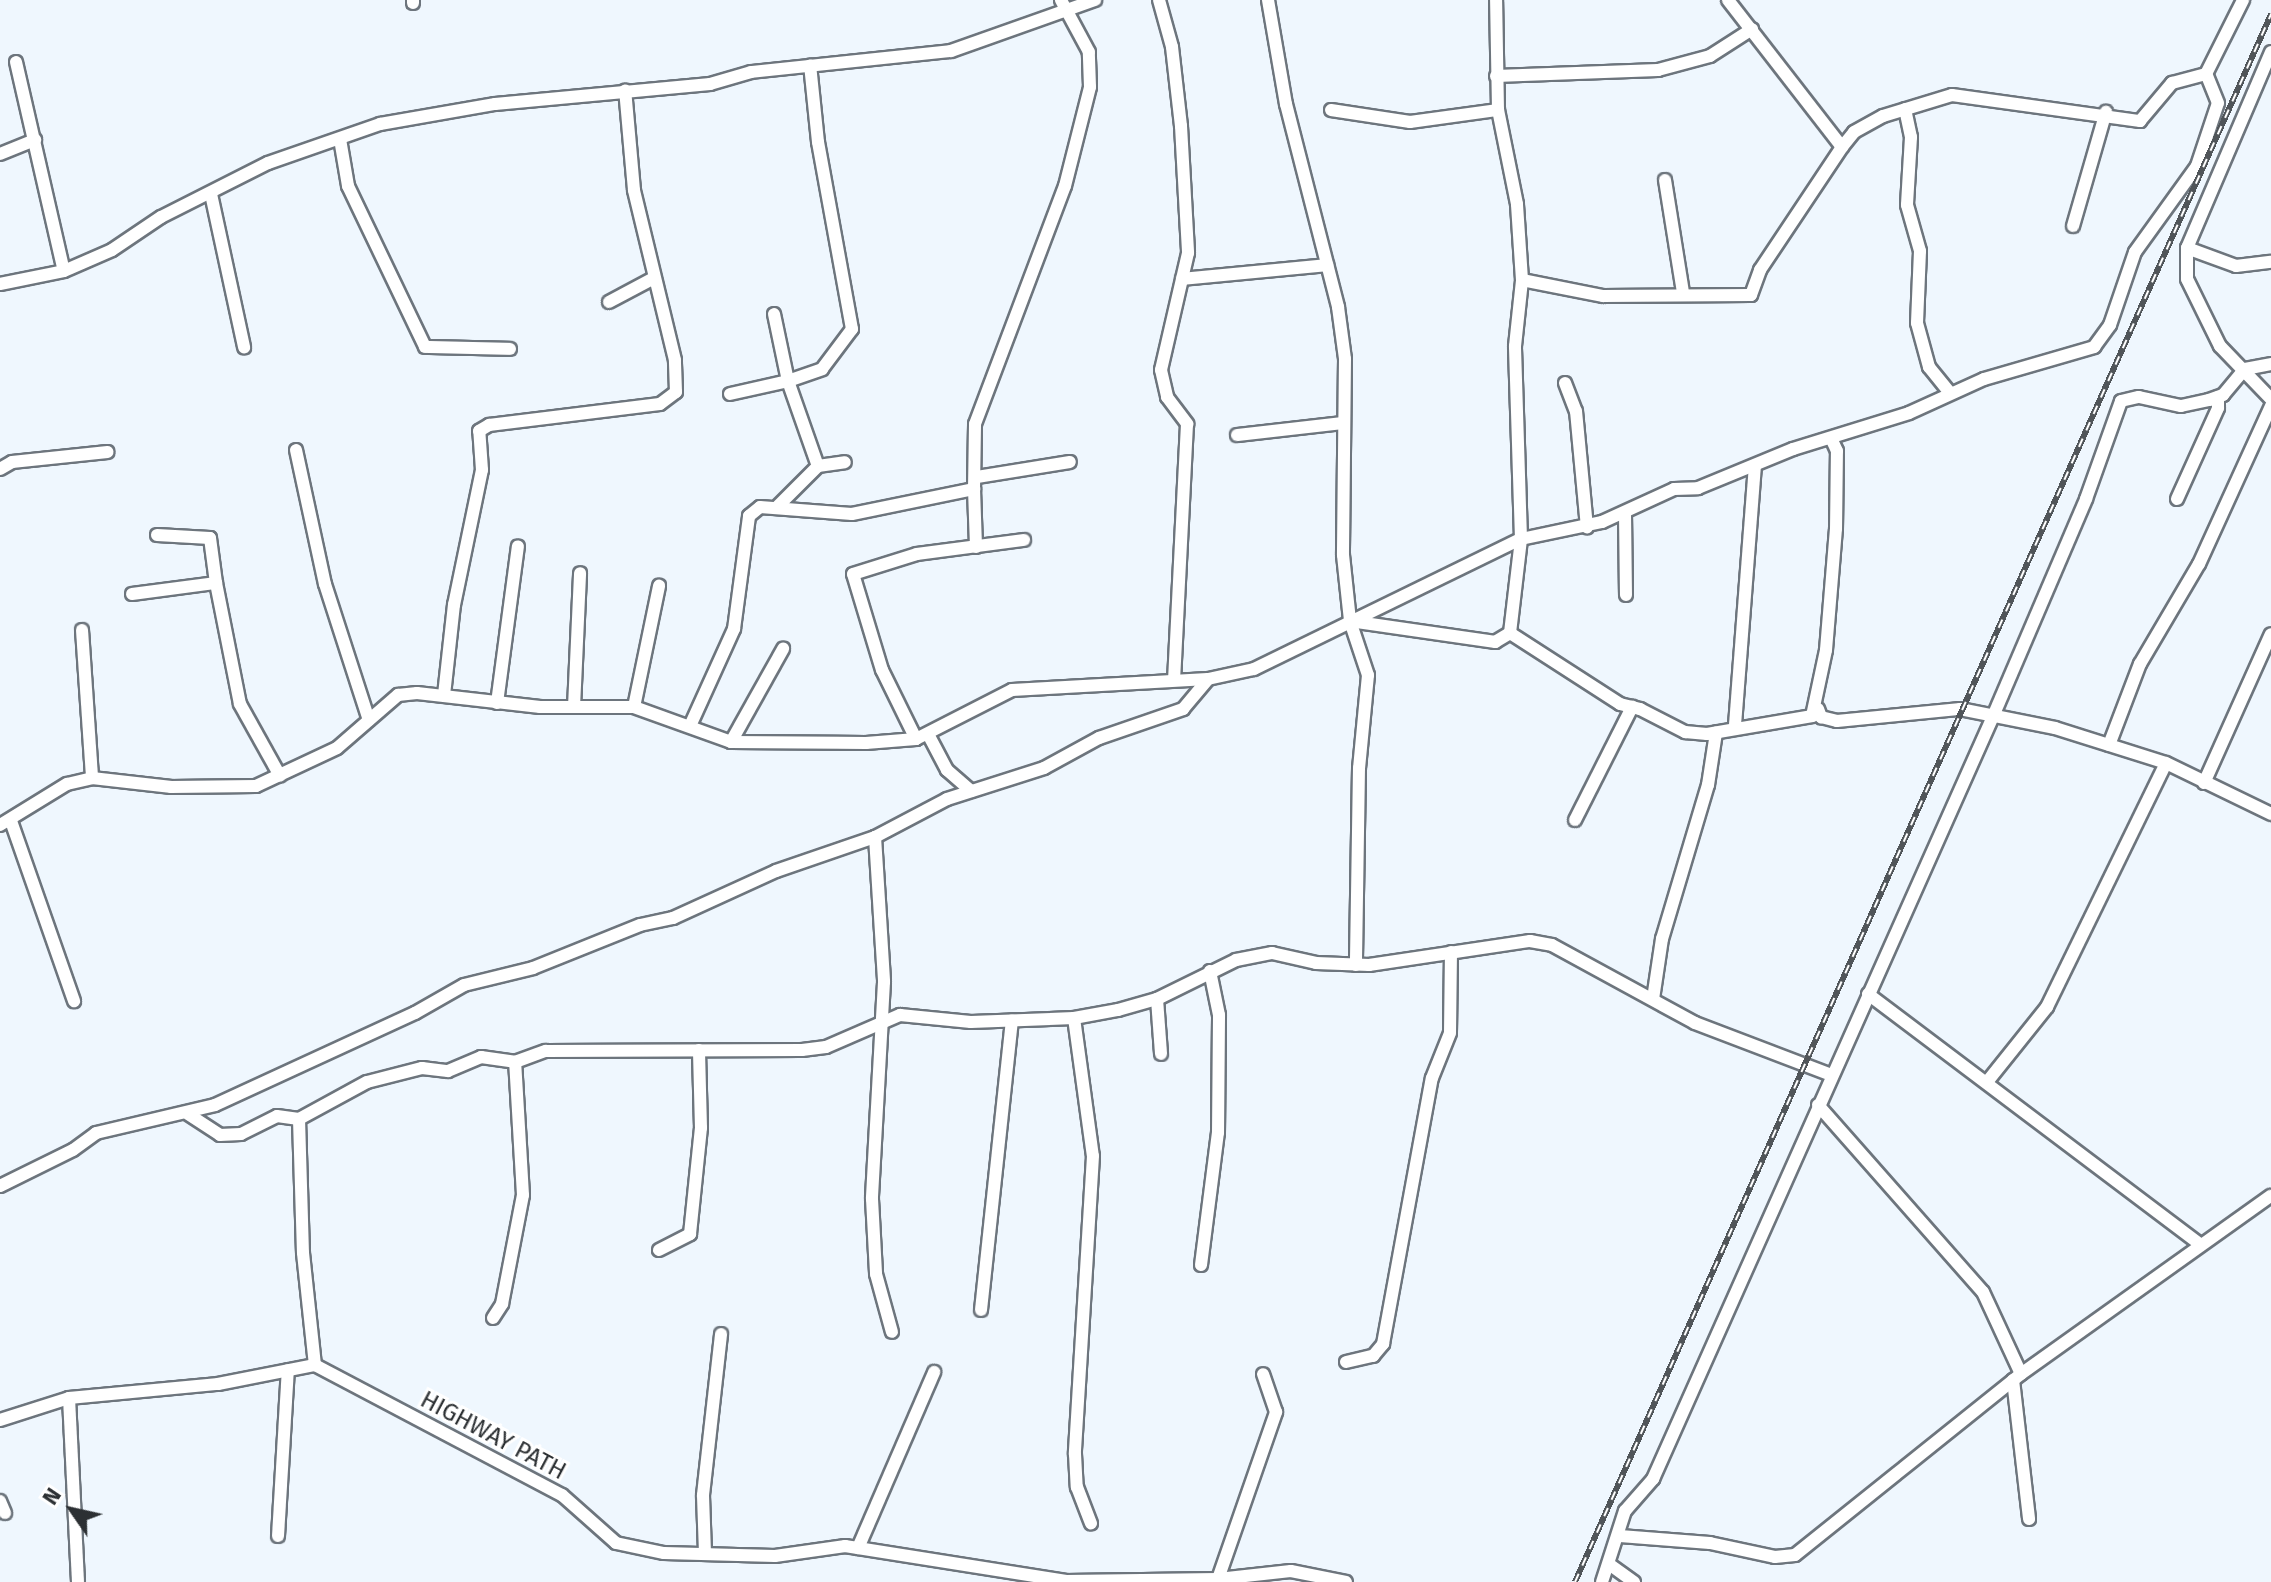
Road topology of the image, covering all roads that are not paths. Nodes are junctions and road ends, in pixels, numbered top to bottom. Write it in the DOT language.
graph roads {
  1 [pos="1095,0"];
  2 [pos="1159,0"];
  3 [pos="1268,0"];
  4 [pos="1496,0"];
  5 [pos="1728,0"];
  6 [pos="2243,0"];
  7 [pos="1062,5"];
  8 [pos="1752,29"];
  9 [pos="2271,52"];
  10 [pos="16,62"];
  11 [pos="810,65"];
  12 [pos="2206,74"];
  13 [pos="1496,76"];
  14 [pos="625,90"];
  15 [pos="1905,109"];
  16 [pos="1331,110"];
  17 [pos="1498,110"];
  18 [pos="2106,112"];
  19 [pos="340,139"];
  20 [pos="35,140"];
  21 [pos="1842,147"];
  22 [pos="0,154"];
  23 [pos="1665,180"];
  24 [pos="211,194"];
  25 [pos="2073,226"];
  26 [pos="2187,248"];
  27 [pos="2271,262"];
  28 [pos="1327,265"];
  29 [pos="64,271"];
  30 [pos="652,279"];
  31 [pos="1182,279"];
  32 [pos="1522,280"];
  33 [pos="0,284"];
  34 [pos="1683,293"];
  35 [pos="609,302"];
  36 [pos="774,314"];
  37 [pos="244,347"];
  38 [pos="510,349"];
  39 [pos="2271,364"];
  40 [pos="2245,369"];
  41 [pos="788,381"];
  42 [pos="1565,383"];
  43 [pos="1950,393"];
  44 [pos="730,394"];
  45 [pos="2218,397"];
  46 [pos="2271,399"];
  47 [pos="2271,406"];
  48 [pos="1343,423"];
  49 [pos="1237,435"];
  50 [pos="1831,438"];
  51 [pos="296,450"];
  52 [pos="107,452"];
  53 [pos="845,462"];
  54 [pos="1070,462"];
  55 [pos="818,466"];
  56 [pos="1755,466"];
  57 [pos="0,469"];
  58 [pos="975,483"];
  59 [pos="2177,499"];
  60 [pos="778,506"];
  61 [pos="1625,514"];
  62 [pos="1587,527"];
  63 [pos="157,535"];
  64 [pos="1521,539"];
  65 [pos="1024,540"];
  66 [pos="518,546"];
  67 [pos="976,547"];
  68 [pos="580,573"];
  69 [pos="216,583"];
  70 [pos="659,586"];
  71 [pos="132,594"];
  72 [pos="1626,595"];
  73 [pos="1350,621"];
  74 [pos="82,630"];
  75 [pos="1510,633"];
  76 [pos="2271,634"];
  77 [pos="783,649"];
  78 [pos="1208,679"];
  79 [pos="1174,680"];
  80 [pos="444,695"];
  81 [pos="497,703"];
  82 [pos="574,707"];
  83 [pos="634,707"];
  84 [pos="1632,707"];
  85 [pos="1818,709"];
  86 [pos="1994,714"];
  87 [pos="369,720"];
  88 [pos="1735,725"];
  89 [pos="690,726"];
  90 [pos="1716,733"];
  91 [pos="922,737"];
  92 [pos="731,742"];
  93 [pos="2109,745"];
  94 [pos="2166,763"];
  95 [pos="280,776"];
  96 [pos="92,778"];
  97 [pos="2204,783"];
  98 [pos="971,791"];
  99 [pos="2271,814"];
  100 [pos="1575,820"];
  101 [pos="5,823"];
  102 [pos="875,837"];
  103 [pos="1451,952"];
  104 [pos="1356,965"];
  105 [pos="1210,971"];
  106 [pos="1868,994"];
  107 [pos="1157,999"];
  108 [pos="1653,999"];
  109 [pos="74,1001"];
  110 [pos="1074,1018"];
  111 [pos="879,1021"];
  112 [pos="1012,1021"];
  113 [pos="699,1050"];
  114 [pos="1161,1054"];
  115 [pos="515,1062"];
  116 [pos="1831,1075"];
  117 [pos="1987,1082"];
  118 [pos="1818,1105"];
  119 [pos="188,1114"];
  120 [pos="299,1119"];
  121 [pos="0,1186"];
  122 [pos="2271,1196"];
  123 [pos="2201,1245"];
  124 [pos="659,1250"];
  125 [pos="1201,1265"];
  126 [pos="981,1310"];
  127 [pos="493,1318"];
  128 [pos="892,1332"];
  129 [pos="721,1334"];
  130 [pos="1346,1362"];
  131 [pos="315,1365"];
  132 [pos="288,1370"];
  133 [pos="934,1372"];
  134 [pos="1263,1374"];
  135 [pos="2017,1377"];
  136 [pos="69,1398"];
  137 [pos="0,1420"];
  138 [pos="2029,1519"];
  139 [pos="1091,1523"];
  140 [pos="278,1536"];
  141 [pos="1620,1536"];
  142 [pos="861,1548"];
  143 [pos="705,1553"];
  144 [pos="1609,1564"];
  145 [pos="981,1576"];
  146 [pos="1218,1579"];
  147 [pos="78,1582"];
  148 [pos="1346,1582"];
  149 [pos="1602,1582"];
  150 [pos="1634,1582"];
  1 -- 7 [label="street"];
  2 -- 31 [label="street"];
  3 -- 28 [label="street"];
  4 -- 13 [label="street"];
  5 -- 8 [label="street"];
  6 -- 12 [label="street"];
  7 -- 11 [label="street"];
  7 -- 58 [label="street"];
  8 -- 13 [label="street"];
  8 -- 21 [label="street"];
  9 -- 26 [label="street"];
  10 -- 20 [label="street"];
  11 -- 14 [label="street"];
  11 -- 41 [label="street"];
  12 -- 18 [label="street"];
  12 -- 43 [label="street"];
  13 -- 17 [label="street"];
  14 -- 19 [label="street"];
  14 -- 30 [label="street"];
  15 -- 18 [label="street"];
  15 -- 21 [label="street"];
  15 -- 43 [label="street"];
  16 -- 17 [label="street"];
  17 -- 32 [label="street"];
  18 -- 25 [label="street"];
  19 -- 24 [label="street"];
  19 -- 38 [label="street"];
  20 -- 22 [label="street"];
  20 -- 29 [label="street"];
  21 -- 34 [label="street"];
  23 -- 34 [label="street"];
  24 -- 29 [label="street"];
  24 -- 37 [label="street"];
  26 -- 27 [label="street"];
  26 -- 40 [label="street"];
  28 -- 31 [label="street"];
  28 -- 48 [label="street"];
  29 -- 33 [label="street"];
  30 -- 35 [label="street"];
  30 -- 80 [label="street"];
  31 -- 79 [label="street"];
  32 -- 34 [label="street"];
  32 -- 64 [label="street"];
  36 -- 41 [label="street"];
  39 -- 40 [label="street"];
  40 -- 45 [label="street"];
  40 -- 46 [label="street"];
  41 -- 44 [label="street"];
  41 -- 55 [label="street"];
  42 -- 62 [label="street"];
  43 -- 50 [label="street"];
  45 -- 59 [label="street"];
  45 -- 86 [label="street"];
  47 -- 93 [label="street"];
  48 -- 49 [label="street"];
  48 -- 73 [label="street"];
  50 -- 56 [label="street"];
  50 -- 85 [label="street"];
  51 -- 87 [label="street"];
  52 -- 57 [label="street"];
  53 -- 55 [label="street"];
  54 -- 58 [label="street"];
  55 -- 60 [label="street"];
  56 -- 61 [label="street"];
  56 -- 88 [label="street"];
  58 -- 60 [label="street"];
  58 -- 67 [label="street"];
  60 -- 89 [label="street"];
  61 -- 62 [label="street"];
  61 -- 72 [label="street"];
  62 -- 64 [label="street"];
  63 -- 69 [label="street"];
  64 -- 73 [label="street"];
  64 -- 75 [label="street"];
  65 -- 67 [label="street"];
  66 -- 81 [label="street"];
  67 -- 91 [label="street"];
  68 -- 82 [label="street"];
  69 -- 71 [label="street"];
  69 -- 95 [label="street"];
  70 -- 83 [label="street"];
  73 -- 75 [label="street"];
  73 -- 78 [label="street"];
  73 -- 104 [label="street"];
  74 -- 96 [label="street"];
  75 -- 84 [label="street"];
  76 -- 97 [label="street"];
  77 -- 92 [label="street"];
  78 -- 79 [label="street"];
  78 -- 98 [label="street"];
  79 -- 91 [label="street"];
  80 -- 81 [label="street"];
  80 -- 87 [label="street"];
  81 -- 82 [label="street"];
  82 -- 83 [label="street"];
  83 -- 89 [label="street"];
  84 -- 90 [label="street"];
  84 -- 100 [label="street"];
  85 -- 86 [label="street"];
  85 -- 88 [label="street"];
  86 -- 93 [label="street"];
  86 -- 106 [label="street"];
  87 -- 95 [label="street"];
  88 -- 90 [label="street"];
  89 -- 92 [label="street"];
  90 -- 108 [label="street"];
  91 -- 92 [label="street"];
  91 -- 98 [label="street"];
  93 -- 94 [label="street"];
  94 -- 97 [label="street"];
  94 -- 117 [label="street"];
  95 -- 96 [label="street"];
  96 -- 101 [label="street"];
  97 -- 99 [label="street"];
  98 -- 102 [label="street"];
  101 -- 109 [label="street"];
  102 -- 111 [label="street"];
  102 -- 119 [label="street"];
  103 -- 104 [label="street"];
  103 -- 108 [label="street"];
  103 -- 130 [label="street"];
  104 -- 105 [label="street"];
  105 -- 107 [label="street"];
  105 -- 125 [label="street"];
  106 -- 116 [label="street"];
  106 -- 117 [label="street"];
  107 -- 110 [label="street"];
  107 -- 114 [label="street"];
  108 -- 116 [label="street"];
  110 -- 112 [label="street"];
  110 -- 139 [label="street"];
  111 -- 112 [label="street"];
  111 -- 113 [label="street"];
  111 -- 128 [label="street"];
  112 -- 126 [label="street"];
  113 -- 115 [label="street"];
  113 -- 124 [label="street"];
  115 -- 120 [label="street"];
  115 -- 127 [label="street"];
  116 -- 118 [label="street"];
  117 -- 123 [label="street"];
  118 -- 135 [label="street"];
  118 -- 141 [label="street"];
  119 -- 120 [label="street"];
  119 -- 121 [label="street"];
  120 -- 131 [label="street"];
  122 -- 123 [label="street"];
  123 -- 135 [label="street"];
  129 -- 143 [label="street"];
  131 -- 132 [label="street"];
  131 -- 143 [label="street, HIGHWAY PATH"];
  132 -- 136 [label="street"];
  132 -- 140 [label="street"];
  133 -- 142 [label="street"];
  134 -- 146 [label="street"];
  135 -- 138 [label="street"];
  135 -- 141 [label="street"];
  136 -- 137 [label="street"];
  136 -- 147 [label="street"];
  141 -- 144 [label="street"];
  142 -- 143 [label="street, HIGHWAY PATH"];
  142 -- 145 [label="street, HIGHWAY PATH"];
  144 -- 149 [label="street"];
  144 -- 150 [label="street"];
  145 -- 146 [label="street, HIGHWAY PATH"];
  146 -- 148 [label="street, HIGHWAY PATH"];
}
